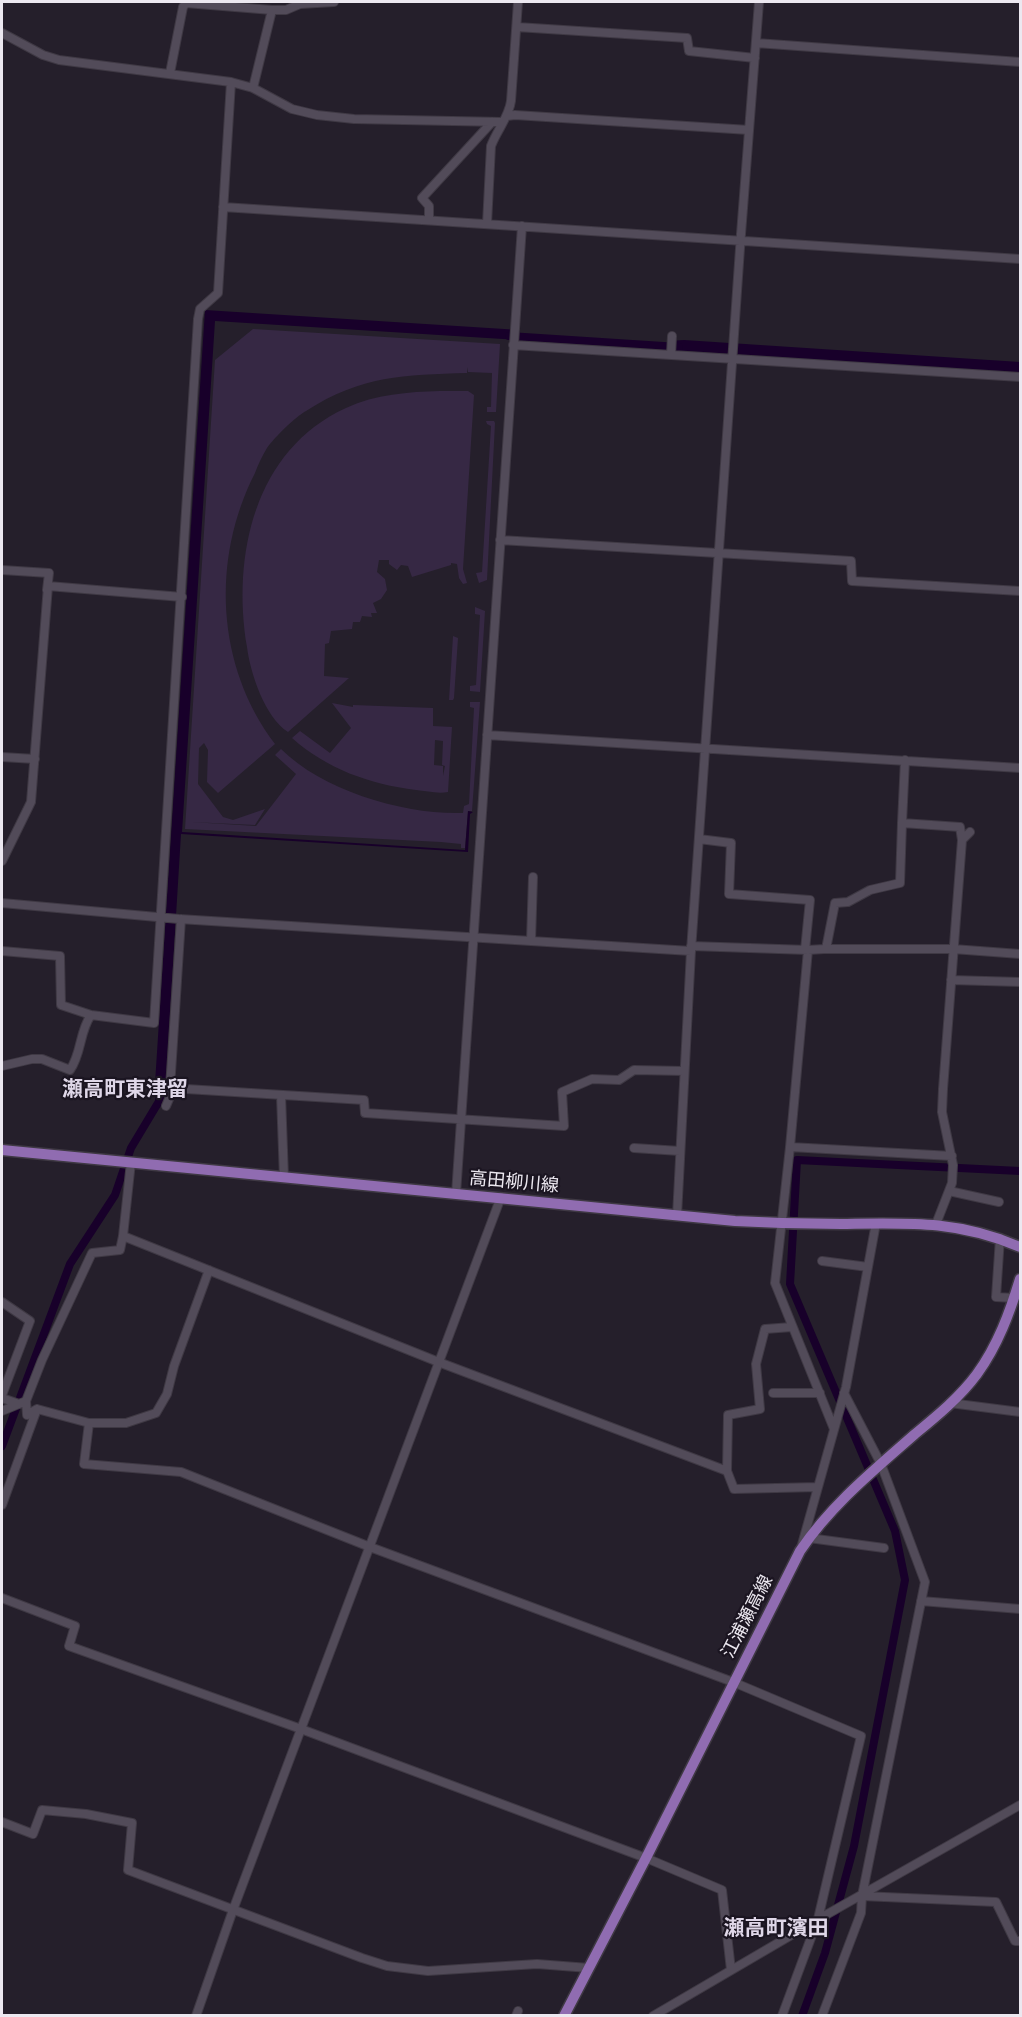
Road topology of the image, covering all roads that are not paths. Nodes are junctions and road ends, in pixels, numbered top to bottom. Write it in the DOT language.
graph roads {
  1 [pos="334,2"];
  2 [pos="518,2"];
  3 [pos="759,2"];
  4 [pos="272,10"];
  5 [pos="517,27"];
  6 [pos="2,33"];
  7 [pos="756,43"];
  8 [pos="755,58"];
  9 [pos="1020,62"];
  10 [pos="170,73"];
  11 [pos="231,82"];
  12 [pos="253,88"];
  13 [pos="500,120"];
  14 [pos="749,130"];
  15 [pos="223,207"];
  16 [pos="429,220"];
  17 [pos="487,224"];
  18 [pos="522,226"];
  19 [pos="741,240"];
  20 [pos="1020,259"];
  21 [pos="513,344"];
  22 [pos="733,358"];
  23 [pos="1020,377"];
  24 [pos="500,540"];
  25 [pos="719,553"];
  26 [pos="2,570"];
  27 [pos="47,590"];
  28 [pos="1020,591"];
  29 [pos="182,597"];
  30 [pos="487,735"];
  31 [pos="706,748"];
  32 [pos="2,757"];
  33 [pos="35,759"];
  34 [pos="905,760"];
  35 [pos="1020,768"];
  36 [pos="902,824"];
  37 [pos="969,832"];
  38 [pos="699,839"];
  39 [pos="962,840"];
  40 [pos="6,841"];
  41 [pos="2,861"];
  42 [pos="533,877"];
  43 [pos="2,903"];
  44 [pos="161,917"];
  45 [pos="180,919"];
  46 [pos="473,937"];
  47 [pos="531,941"];
  48 [pos="691,949"];
  49 [pos="825,949"];
  50 [pos="806,950"];
  51 [pos="953,950"];
  52 [pos="2,951"];
  53 [pos="1020,954"];
  54 [pos="951,980"];
  55 [pos="1020,982"];
  56 [pos="90,1015"];
  57 [pos="2,1066"];
  58 [pos="684,1071"];
  59 [pos="170,1088"];
  60 [pos="281,1095"];
  61 [pos="166,1106"];
  62 [pos="461,1120"];
  63 [pos="790,1147"];
  64 [pos="634,1148"];
  65 [pos="2,1150"];
  66 [pos="680,1151"];
  67 [pos="952,1154"];
  68 [pos="131,1162"];
  69 [pos="284,1178"];
  70 [pos="950,1187"];
  71 [pos="456,1194"];
  72 [pos="501,1197"];
  73 [pos="999,1202"];
  74 [pos="677,1216"];
  75 [pos="782,1223"];
  76 [pos="876,1223"];
  77 [pos="936,1224"];
  78 [pos="123,1236"];
  79 [pos="1000,1238"];
  80 [pos="1020,1247"];
  81 [pos="822,1261"];
  82 [pos="868,1268"];
  83 [pos="209,1270"];
  84 [pos="1020,1279"];
  85 [pos="1014,1298"];
  86 [pos="2,1302"];
  87 [pos="792,1327"];
  88 [pos="441,1363"];
  89 [pos="845,1390"];
  90 [pos="773,1393"];
  91 [pos="820,1393"];
  92 [pos="2,1396"];
  93 [pos="22,1403"];
  94 [pos="950,1403"];
  95 [pos="37,1409"];
  96 [pos="2,1411"];
  97 [pos="1020,1412"];
  98 [pos="89,1423"];
  99 [pos="835,1425"];
  100 [pos="878,1466"];
  101 [pos="727,1471"];
  102 [pos="818,1487"];
  103 [pos="2,1504"];
  104 [pos="809,1538"];
  105 [pos="370,1547"];
  106 [pos="884,1548"];
  107 [pos="800,1551"];
  108 [pos="2,1598"];
  109 [pos="921,1601"];
  110 [pos="1020,1609"];
  111 [pos="733,1682"];
  112 [pos="301,1729"];
  113 [pos="1020,1805"];
  114 [pos="2,1822"];
  115 [pos="646,1858"];
  116 [pos="858,1898"];
  117 [pos="233,1910"];
  118 [pos="821,1917"];
  119 [pos="1020,1941"];
  120 [pos="589,1968"];
  121 [pos="731,1970"];
  122 [pos="196,2016"];
  123 [pos="564,2016"];
  124 [pos="653,2016"];
  125 [pos="782,2016"];
  126 [pos="822,2016"];
  1 -- 4 [label="street"];
  2 -- 5 [label="street"];
  3 -- 7 [label="street"];
  4 -- 10 [label="street"];
  4 -- 12 [label="street"];
  5 -- 8 [label="street"];
  5 -- 13 [label="street"];
  6 -- 10 [label="street"];
  7 -- 8 [label="street"];
  7 -- 9 [label="street"];
  8 -- 14 [label="street"];
  10 -- 11 [label="street"];
  11 -- 12 [label="street"];
  11 -- 15 [label="street"];
  12 -- 13 [label="street"];
  13 -- 14 [label="street"];
  13 -- 16 [label="street"];
  13 -- 17 [label="street"];
  14 -- 19 [label="street"];
  15 -- 16 [label="street"];
  15 -- 29 [label="street"];
  16 -- 17 [label="street"];
  17 -- 18 [label="street"];
  18 -- 19 [label="street"];
  18 -- 21 [label="street"];
  19 -- 20 [label="street"];
  19 -- 22 [label="street"];
  21 -- 22 [label="street"];
  21 -- 24 [label="street"];
  22 -- 23 [label="street"];
  22 -- 25 [label="street"];
  24 -- 25 [label="street"];
  24 -- 30 [label="street"];
  25 -- 28 [label="street"];
  25 -- 31 [label="street"];
  26 -- 27 [label="street"];
  27 -- 29 [label="street"];
  27 -- 33 [label="street"];
  29 -- 44 [label="street"];
  30 -- 31 [label="street"];
  30 -- 46 [label="street"];
  31 -- 34 [label="street"];
  31 -- 38 [label="street"];
  32 -- 33 [label="street"];
  33 -- 40 [label="street"];
  34 -- 35 [label="street"];
  34 -- 36 [label="street"];
  36 -- 39 [label="street"];
  36 -- 49 [label="street"];
  37 -- 39 [label="street"];
  38 -- 48 [label="street"];
  38 -- 50 [label="street"];
  39 -- 51 [label="street"];
  40 -- 41 [label="street"];
  42 -- 47 [label="street"];
  43 -- 44 [label="street"];
  44 -- 45 [label="street"];
  44 -- 56 [label="street"];
  45 -- 46 [label="street"];
  45 -- 59 [label="street"];
  46 -- 47 [label="street"];
  46 -- 62 [label="street"];
  47 -- 48 [label="street"];
  48 -- 50 [label="street"];
  48 -- 58 [label="street"];
  49 -- 50 [label="street"];
  49 -- 51 [label="street"];
  50 -- 63 [label="street"];
  51 -- 53 [label="street"];
  51 -- 54 [label="street"];
  52 -- 56 [label="street"];
  54 -- 55 [label="street"];
  54 -- 67 [label="street"];
  56 -- 57 [label="street"];
  58 -- 62 [label="street"];
  58 -- 66 [label="street"];
  59 -- 60 [label="street"];
  59 -- 61 [label="street"];
  60 -- 62 [label="street"];
  60 -- 69 [label="street"];
  62 -- 71 [label="street"];
  63 -- 67 [label="street"];
  63 -- 75 [label="street"];
  64 -- 66 [label="street"];
  65 -- 68 [label="main road, 高田柳川線"];
  66 -- 74 [label="street"];
  67 -- 70 [label="street"];
  68 -- 69 [label="main road, 高田柳川線"];
  68 -- 78 [label="street"];
  69 -- 71 [label="main road, 高田柳川線"];
  70 -- 73 [label="street"];
  70 -- 77 [label="street"];
  71 -- 72 [label="main road, 高田柳川線"];
  72 -- 74 [label="main road, 高田柳川線"];
  72 -- 88 [label="street"];
  74 -- 75 [label="main road, 高田柳川線"];
  75 -- 76 [label="main road, 高田柳川線"];
  75 -- 87 [label="street"];
  76 -- 77 [label="main road, 高田柳川線"];
  76 -- 82 [label="street"];
  77 -- 79 [label="main road, 高田柳川線"];
  78 -- 83 [label="street"];
  78 -- 93 [label="street"];
  79 -- 80 [label="main road, 高田柳川線"];
  79 -- 85 [label="street"];
  81 -- 82 [label="street"];
  82 -- 89 [label="street"];
  83 -- 88 [label="street"];
  83 -- 98 [label="street"];
  84 -- 85 [label="main road, 江浦瀬高線"];
  85 -- 94 [label="main road, 江浦瀬高線"];
  86 -- 92 [label="street"];
  87 -- 91 [label="street"];
  87 -- 101 [label="street"];
  88 -- 101 [label="street"];
  88 -- 105 [label="street"];
  89 -- 99 [label="street"];
  89 -- 100 [label="street"];
  90 -- 91 [label="street"];
  91 -- 99 [label="street"];
  92 -- 93 [label="street"];
  93 -- 95 [label="street"];
  93 -- 96 [label="street"];
  94 -- 97 [label="street"];
  94 -- 100 [label="main road, 江浦瀬高線"];
  95 -- 98 [label="street"];
  95 -- 103 [label="street"];
  98 -- 105 [label="street"];
  99 -- 102 [label="street"];
  100 -- 104 [label="main road, 江浦瀬高線"];
  100 -- 109 [label="street"];
  101 -- 102 [label="street"];
  102 -- 107 [label="street"];
  104 -- 106 [label="street"];
  104 -- 107 [label="main road, 江浦瀬高線"];
  105 -- 111 [label="street"];
  105 -- 112 [label="street"];
  107 -- 111 [label="main road, 江浦瀬高線"];
  108 -- 112 [label="street"];
  109 -- 110 [label="street"];
  109 -- 116 [label="street"];
  111 -- 115 [label="main road, 江浦瀬高線"];
  111 -- 118 [label="street"];
  112 -- 115 [label="street"];
  112 -- 117 [label="street"];
  113 -- 116 [label="street"];
  114 -- 117 [label="street"];
  115 -- 120 [label="main road, 江浦瀬高線"];
  115 -- 121 [label="street"];
  116 -- 118 [label="street"];
  116 -- 119 [label="street"];
  116 -- 126 [label="street"];
  117 -- 120 [label="street"];
  117 -- 122 [label="street"];
  118 -- 121 [label="street"];
  118 -- 125 [label="street"];
  120 -- 123 [label="main road, 江浦瀬高線"];
  121 -- 124 [label="street"];
}
